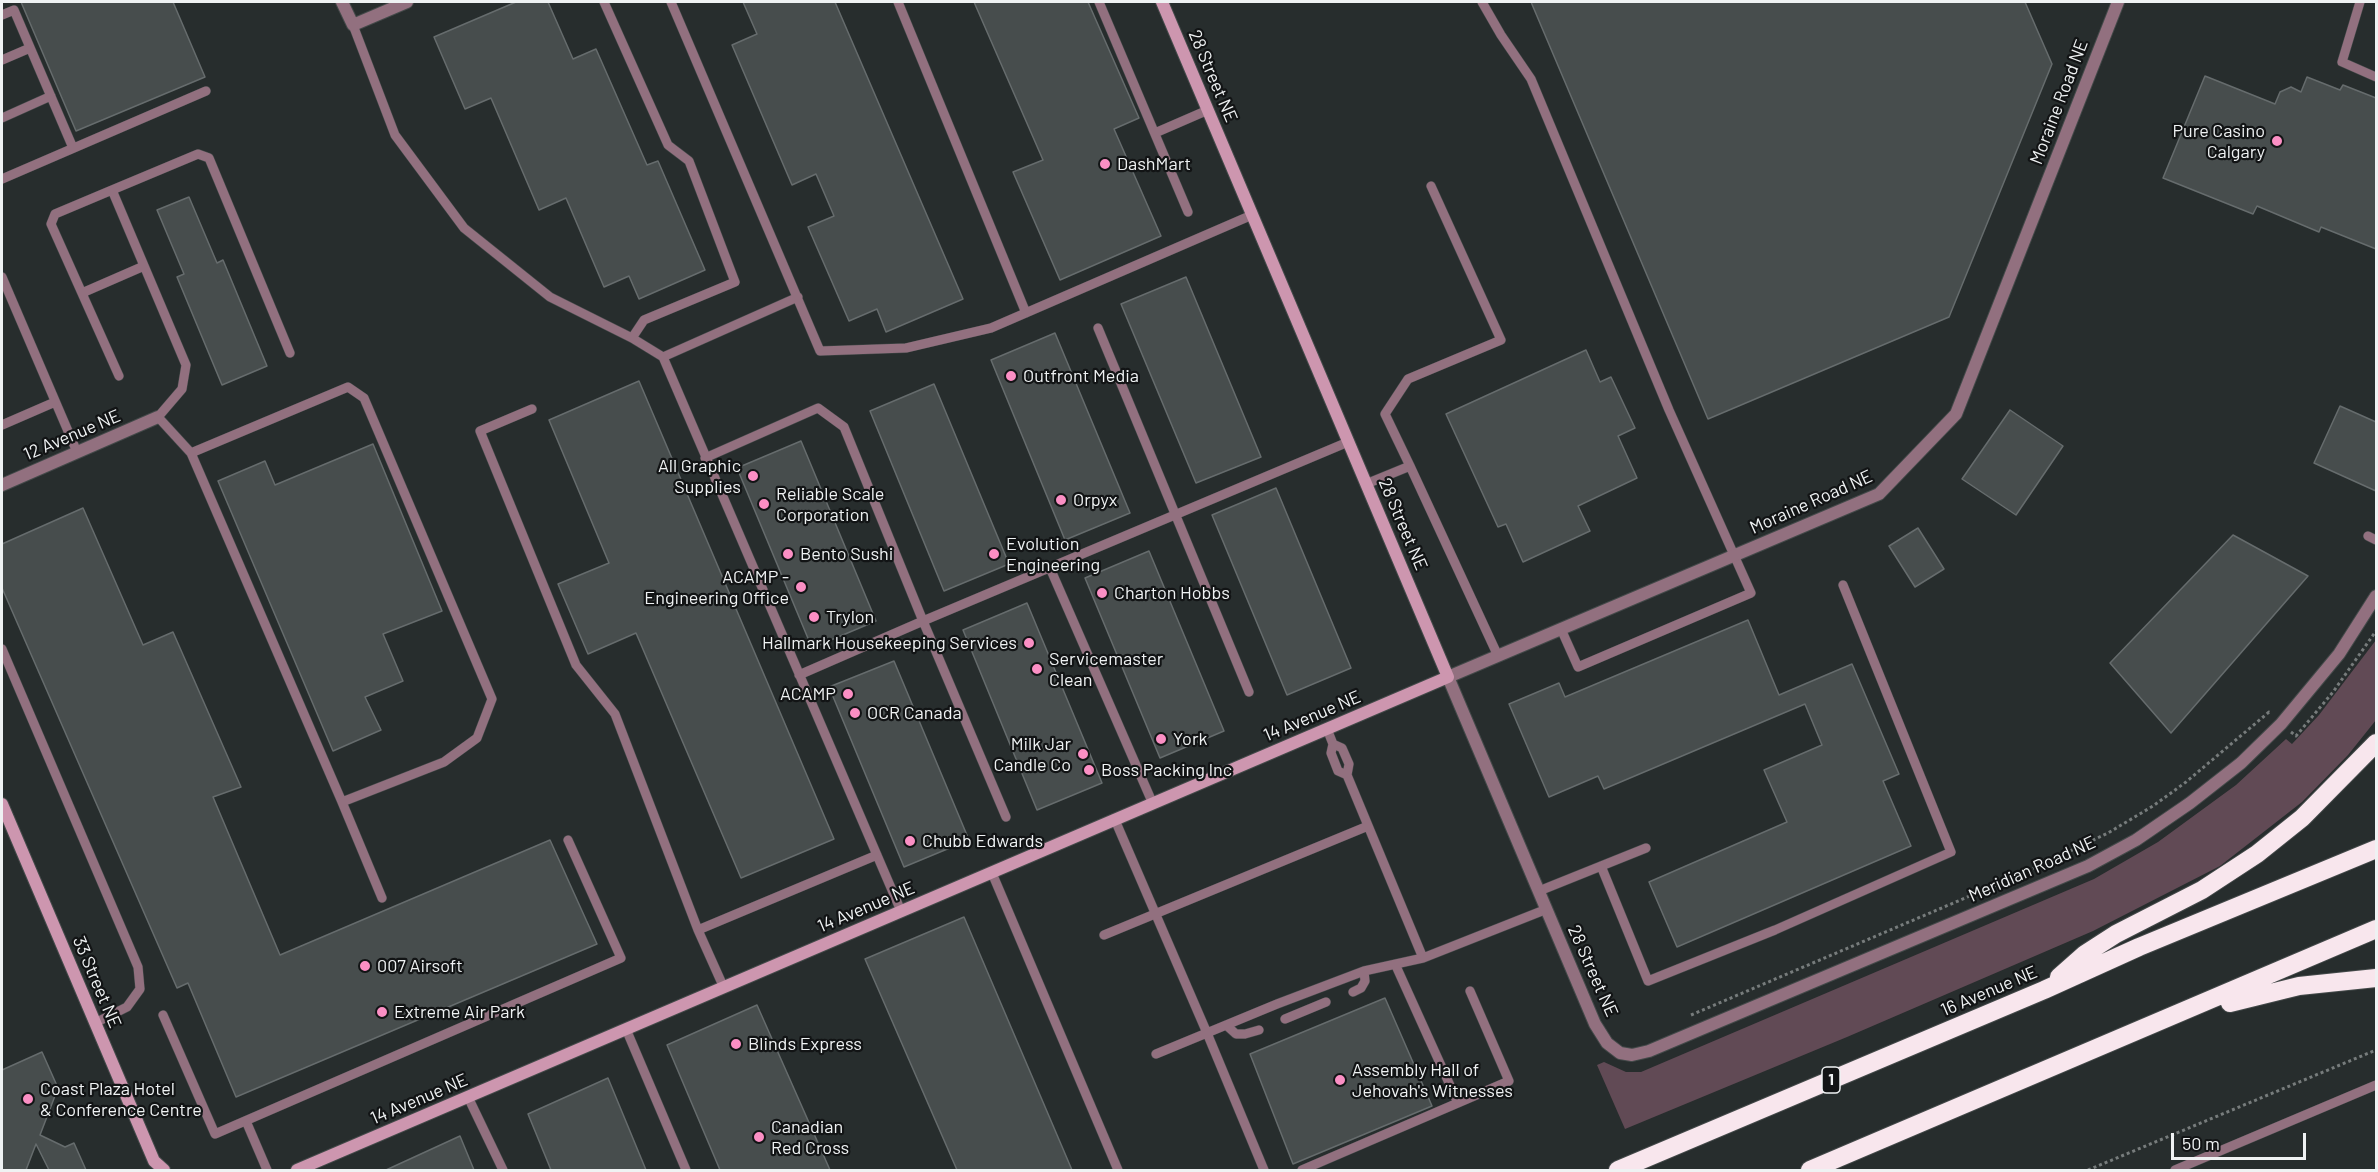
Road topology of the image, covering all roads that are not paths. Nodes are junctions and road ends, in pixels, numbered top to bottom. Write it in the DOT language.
graph roads {
  1 [pos="342,2"];
  2 [pos="407,2"];
  3 [pos="604,2"];
  4 [pos="671,2"];
  5 [pos="898,2"];
  6 [pos="1100,2"];
  7 [pos="1162,2"];
  8 [pos="1482,2"];
  9 [pos="2118,2"];
  10 [pos="2360,2"];
  11 [pos="2,15"];
  12 [pos="353,25"];
  13 [pos="30,48"];
  14 [pos="2,60"];
  15 [pos="2376,77"];
  16 [pos="206,92"];
  17 [pos="51,96"];
  18 [pos="1208,110"];
  19 [pos="2,118"];
  20 [pos="1155,133"];
  21 [pos="73,148"];
  22 [pos="2,179"];
  23 [pos="1431,186"];
  24 [pos="112,190"];
  25 [pos="1188,212"];
  26 [pos="1252,215"];
  27 [pos="144,266"];
  28 [pos="3,283"];
  29 [pos="82,293"];
  30 [pos="798,297"];
  31 [pos="1026,313"];
  32 [pos="1098,328"];
  33 [pos="632,338"];
  34 [pos="290,352"];
  35 [pos="663,357"];
  36 [pos="119,376"];
  37 [pos="55,402"];
  38 [pos="532,409"];
  39 [pos="158,417"];
  40 [pos="2,425"];
  41 [pos="1348,442"];
  42 [pos="77,452"];
  43 [pos="191,453"];
  44 [pos="705,458"];
  45 [pos="1410,466"];
  46 [pos="1366,484"];
  47 [pos="2,485"];
  48 [pos="1175,515"];
  49 [pos="1734,556"];
  50 [pos="1050,568"];
  51 [pos="1843,585"];
  52 [pos="2376,596"];
  53 [pos="923,621"];
  54 [pos="1561,629"];
  55 [pos="2,649"];
  56 [pos="1498,656"];
  57 [pos="799,675"];
  58 [pos="1448,677"];
  59 [pos="1249,692"];
  60 [pos="1327,729"];
  61 [pos="2376,743"];
  62 [pos="342,802"];
  63 [pos="2,804"];
  64 [pos="1153,804"];
  65 [pos="1006,817"];
  66 [pos="1115,820"];
  67 [pos="1368,826"];
  68 [pos="568,840"];
  69 [pos="1646,848"];
  70 [pos="2376,849"];
  71 [pos="877,855"];
  72 [pos="1602,866"];
  73 [pos="992,873"];
  74 [pos="1539,891"];
  75 [pos="382,898"];
  76 [pos="1547,909"];
  77 [pos="902,912"];
  78 [pos="1155,914"];
  79 [pos="2376,929"];
  80 [pos="698,930"];
  81 [pos="1104,935"];
  82 [pos="1423,958"];
  83 [pos="1396,966"];
  84 [pos="1364,971"];
  85 [pos="2376,978"];
  86 [pos="723,988"];
  87 [pos="2044,990"];
  88 [pos="1470,991"];
  89 [pos="1353,992"];
  90 [pos="1326,1002"];
  91 [pos="163,1015"];
  92 [pos="1285,1019"];
  93 [pos="95,1023"];
  94 [pos="1226,1025"];
  95 [pos="626,1029"];
  96 [pos="1259,1030"];
  97 [pos="1207,1033"];
  98 [pos="2095,1050"];
  99 [pos="1620,1053"];
  100 [pos="1156,1054"];
  101 [pos="2376,1085"];
  102 [pos="468,1097"];
  103 [pos="1458,1103"];
  104 [pos="246,1121"];
  105 [pos="164,1170"];
  106 [pos="267,1170"];
  107 [pos="297,1170"];
  108 [pos="503,1170"];
  109 [pos="686,1170"];
  110 [pos="1118,1170"];
  111 [pos="1264,1170"];
  112 [pos="1302,1170"];
  113 [pos="1618,1170"];
  114 [pos="1810,1170"];
  115 [pos="2175,1170"];
  1 -- 12 [label="street"];
  2 -- 12 [label="street"];
  3 -- 33 [label="lane"];
  4 -- 30 [label="lane"];
  5 -- 31 [label="lane"];
  6 -- 20 [label="lane"];
  7 -- 18 [label="street, 28 Street NE"];
  8 -- 49 [label="lane"];
  9 -- 49 [label="street, Moraine Road NE"];
  10 -- 15 [label="lane"];
  11 -- 13 [label="lane"];
  12 -- 33 [label="lane"];
  13 -- 14 [label="lane"];
  13 -- 17 [label="lane"];
  16 -- 21 [label="lane"];
  17 -- 19 [label="lane"];
  17 -- 21 [label="lane"];
  18 -- 20 [label="lane"];
  18 -- 26 [label="street, 28 Street NE"];
  20 -- 25 [label="lane"];
  21 -- 22 [label="lane"];
  23 -- 45 [label="lane"];
  24 -- 27 [label="lane"];
  24 -- 29 [label="lane"];
  24 -- 34 [label="lane"];
  26 -- 31 [label="lane"];
  26 -- 41 [label="street, 28 Street NE"];
  27 -- 29 [label="lane"];
  27 -- 39 [label="lane"];
  28 -- 37 [label="lane"];
  29 -- 36 [label="lane"];
  30 -- 31 [label="lane"];
  30 -- 35 [label="lane"];
  32 -- 48 [label="lane"];
  33 -- 35 [label="lane"];
  35 -- 44 [label="lane"];
  37 -- 40 [label="lane"];
  37 -- 42 [label="lane"];
  38 -- 80 [label="lane"];
  39 -- 42 [label="street, 12 Avenue NE"];
  39 -- 43 [label="lane"];
  41 -- 46 [label="street, 28 Street NE"];
  41 -- 48 [label="lane"];
  42 -- 47 [label="street, 12 Avenue NE"];
  43 -- 62 [label="lane"];
  43 -- 62 [label="lane"];
  44 -- 53 [label="lane"];
  44 -- 57 [label="lane"];
  45 -- 46 [label="lane"];
  45 -- 56 [label="lane"];
  46 -- 58 [label="street, 28 Street NE"];
  48 -- 50 [label="lane"];
  48 -- 59 [label="lane"];
  49 -- 54 [label="street, Moraine Road NE"];
  49 -- 54 [label="lane"];
  50 -- 53 [label="lane"];
  50 -- 64 [label="lane"];
  51 -- 72 [label="lane"];
  52 -- 99 [label="street, Meridian Road NE"];
  53 -- 57 [label="lane"];
  53 -- 65 [label="lane"];
  54 -- 56 [label="street, Moraine Road NE"];
  55 -- 93 [label="lane"];
  56 -- 58 [label="street, Moraine Road NE"];
  57 -- 71 [label="lane"];
  58 -- 60 [label="street, 14 Avenue NE"];
  58 -- 74 [label="street, 28 Street NE"];
  60 -- 64 [label="street, 14 Avenue NE"];
  60 -- 67 [label="lane"];
  61 -- 87 [label="highway"];
  62 -- 75 [label="lane"];
  63 -- 93 [label="street, 33 Street NE"];
  64 -- 66 [label="street, 14 Avenue NE"];
  66 -- 73 [label="street, 14 Avenue NE"];
  66 -- 78 [label="lane"];
  67 -- 78 [label="lane"];
  67 -- 82 [label="lane"];
  68 -- 104 [label="lane"];
  69 -- 72 [label="lane"];
  70 -- 87 [label="highway, 16 Avenue NE / 1"];
  71 -- 77 [label="lane"];
  71 -- 80 [label="lane"];
  72 -- 74 [label="lane"];
  73 -- 77 [label="street, 14 Avenue NE"];
  73 -- 110 [label="lane"];
  74 -- 76 [label="street, 28 Street NE"];
  76 -- 82 [label="lane"];
  76 -- 99 [label="street, 28 Street NE"];
  77 -- 86 [label="street, 14 Avenue NE"];
  78 -- 81 [label="lane"];
  78 -- 97 [label="lane"];
  79 -- 98 [label="highway"];
  80 -- 86 [label="lane"];
  82 -- 83 [label="lane"];
  83 -- 84 [label="lane"];
  83 -- 103 [label="lane"];
  84 -- 89 [label="lane"];
  84 -- 94 [label="lane"];
  85 -- 98 [label="highway"];
  86 -- 95 [label="street, 14 Avenue NE"];
  87 -- 113 [label="highway, 16 Avenue NE / 1"];
  88 -- 103 [label="lane"];
  90 -- 92 [label="lane"];
  91 -- 104 [label="lane"];
  93 -- 105 [label="street, 33 Street NE"];
  94 -- 96 [label="lane"];
  94 -- 97 [label="lane"];
  95 -- 102 [label="street, 14 Avenue NE"];
  95 -- 109 [label="lane"];
  97 -- 100 [label="lane"];
  97 -- 111 [label="lane"];
  98 -- 114 [label="highway"];
  101 -- 115 [label="lane"];
  102 -- 107 [label="street, 14 Avenue NE"];
  102 -- 108 [label="lane"];
  103 -- 112 [label="lane"];
  104 -- 106 [label="lane"];
}
